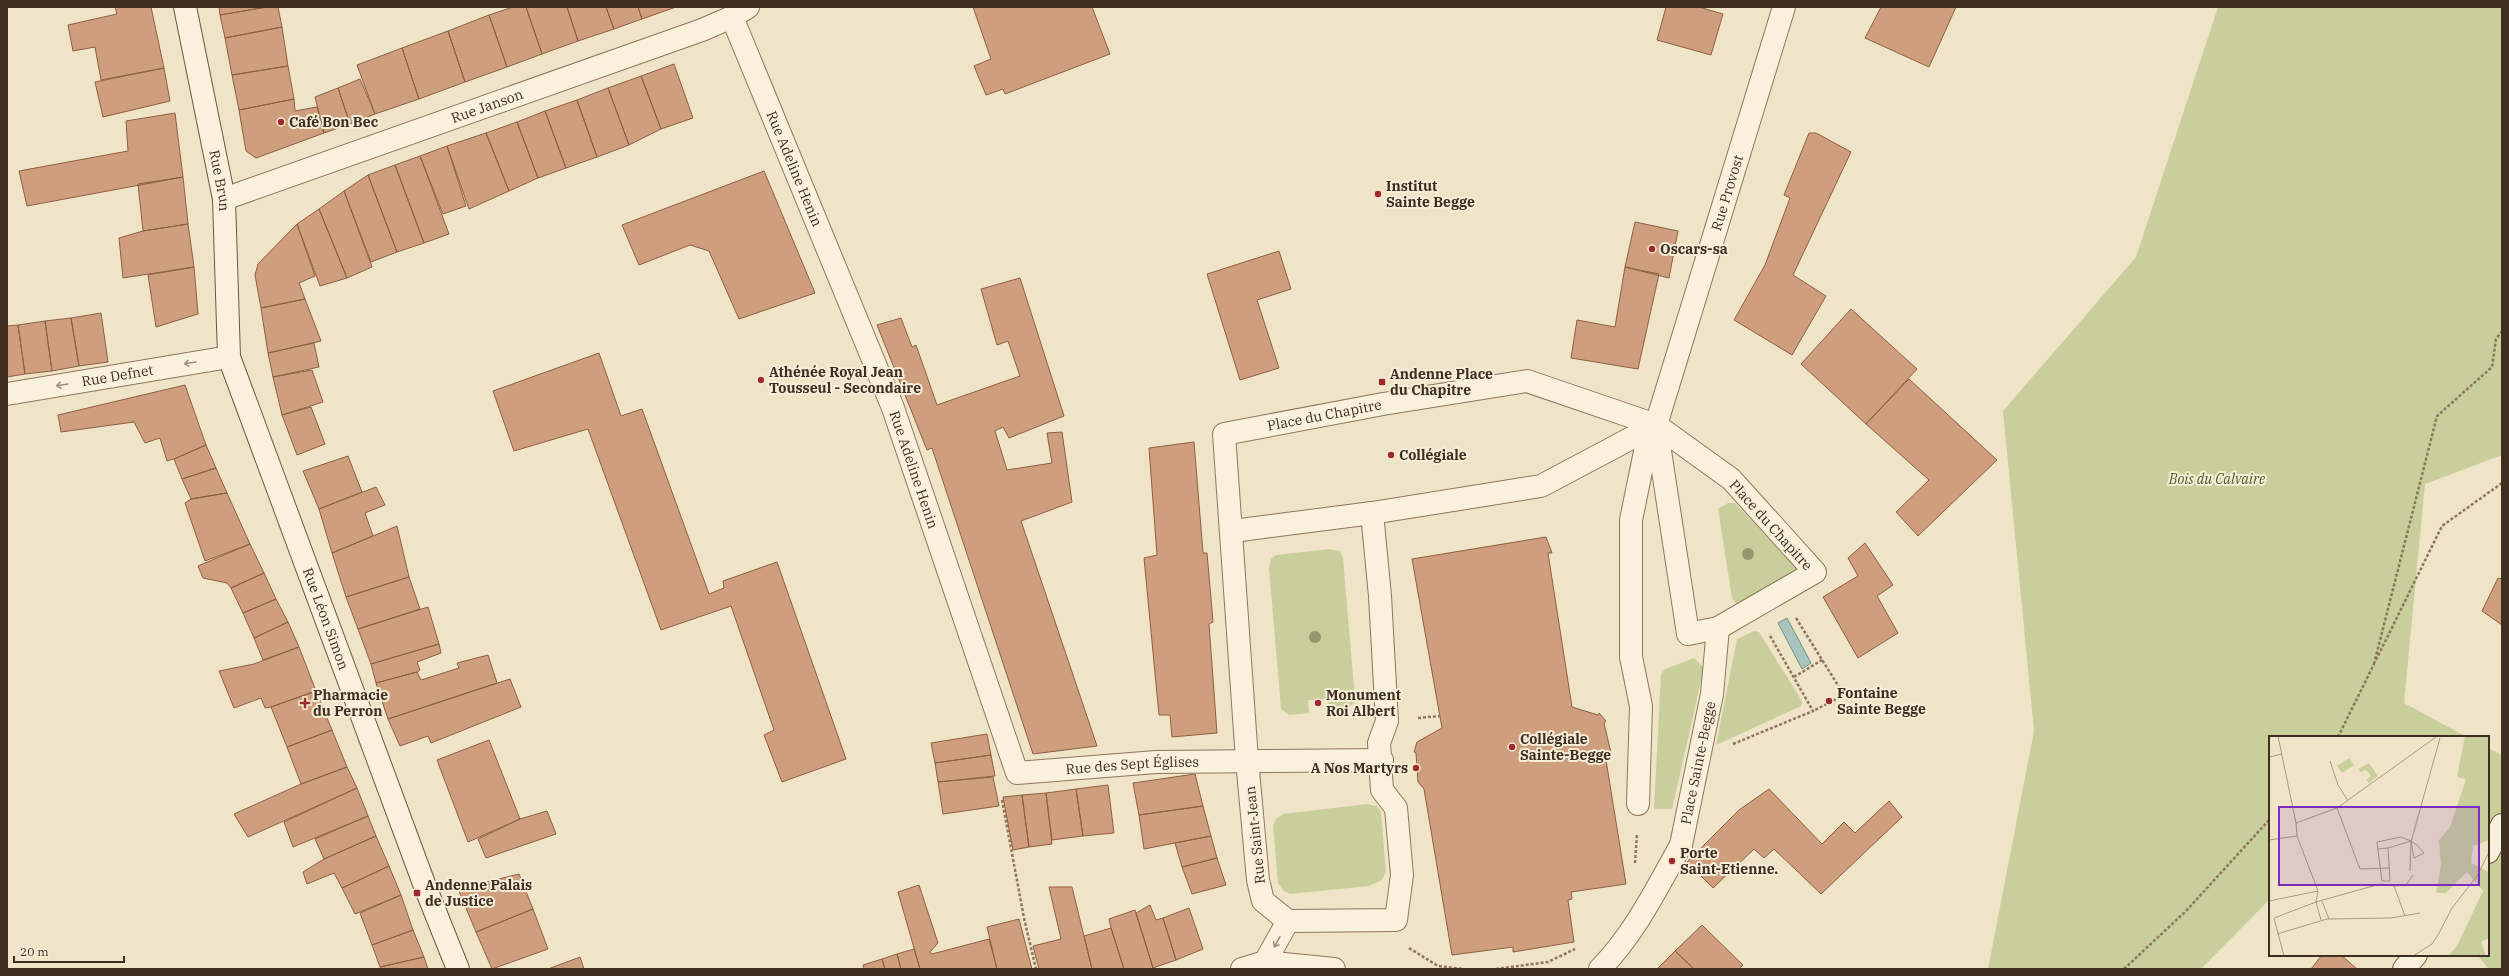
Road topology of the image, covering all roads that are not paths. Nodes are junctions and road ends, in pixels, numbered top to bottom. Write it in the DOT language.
graph roads {
  1 [pos="185,7"];
  2 [pos="1784,7"];
  3 [pos="740,12"];
  4 [pos="224,199"];
  5 [pos="229,357"];
  6 [pos="7,394"];
  7 [pos="1656,425"];
  8 [pos="1372,513"];
  9 [pos="1233,531"];
  10 [pos="1718,628"];
  11 [pos="1247,760"];
  12 [pos="1382,760"];
  13 [pos="1017,773"];
  14 [pos="1638,804"];
  15 [pos="2502,824"];
  16 [pos="2489,850"];
  17 [pos="1288,921"];
  18 [pos="2415,956"];
  19 [pos="1265,962"];
  20 [pos="458,969"];
  21 [pos="1242,969"];
  22 [pos="1334,969"];
  23 [pos="1600,969"];
  24 [pos="2404,969"];
  1 -- 4 [label="street, Rue Brun"];
  2 -- 7 [label="street, Rue Provost"];
  3 -- 4 [label="street, Rue Janson"];
  3 -- 13 [label="street, Rue Adeline Henin"];
  4 -- 5 [label="street, Rue Brun"];
  5 -- 6 [label="street, Rue Defnet, one-way"];
  5 -- 20 [label="street, Rue Léon Simon"];
  7 -- 8 [label="street"];
  7 -- 9 [label="street, Place du Chapitre"];
  7 -- 10 [label="street, Place du Chapitre"];
  7 -- 10 [label="street, Place du Chapitre"];
  7 -- 14 [label="street"];
  8 -- 9 [label="street"];
  8 -- 12 [label="street"];
  9 -- 11 [label="street, Place du Chapitre"];
  10 -- 23 [label="street, Place Sainte-Begge"];
  11 -- 12 [label="street"];
  11 -- 13 [label="street, Rue des Sept Églises"];
  11 -- 17 [label="street, Rue Saint-Jean"];
  12 -- 17 [label="street"];
  15 -- 16 [label="street"];
  17 -- 19 [label="street, one-way"];
  18 -- 24 [label="street"];
  19 -- 21 [label="street"];
  19 -- 22 [label="street"];
}
